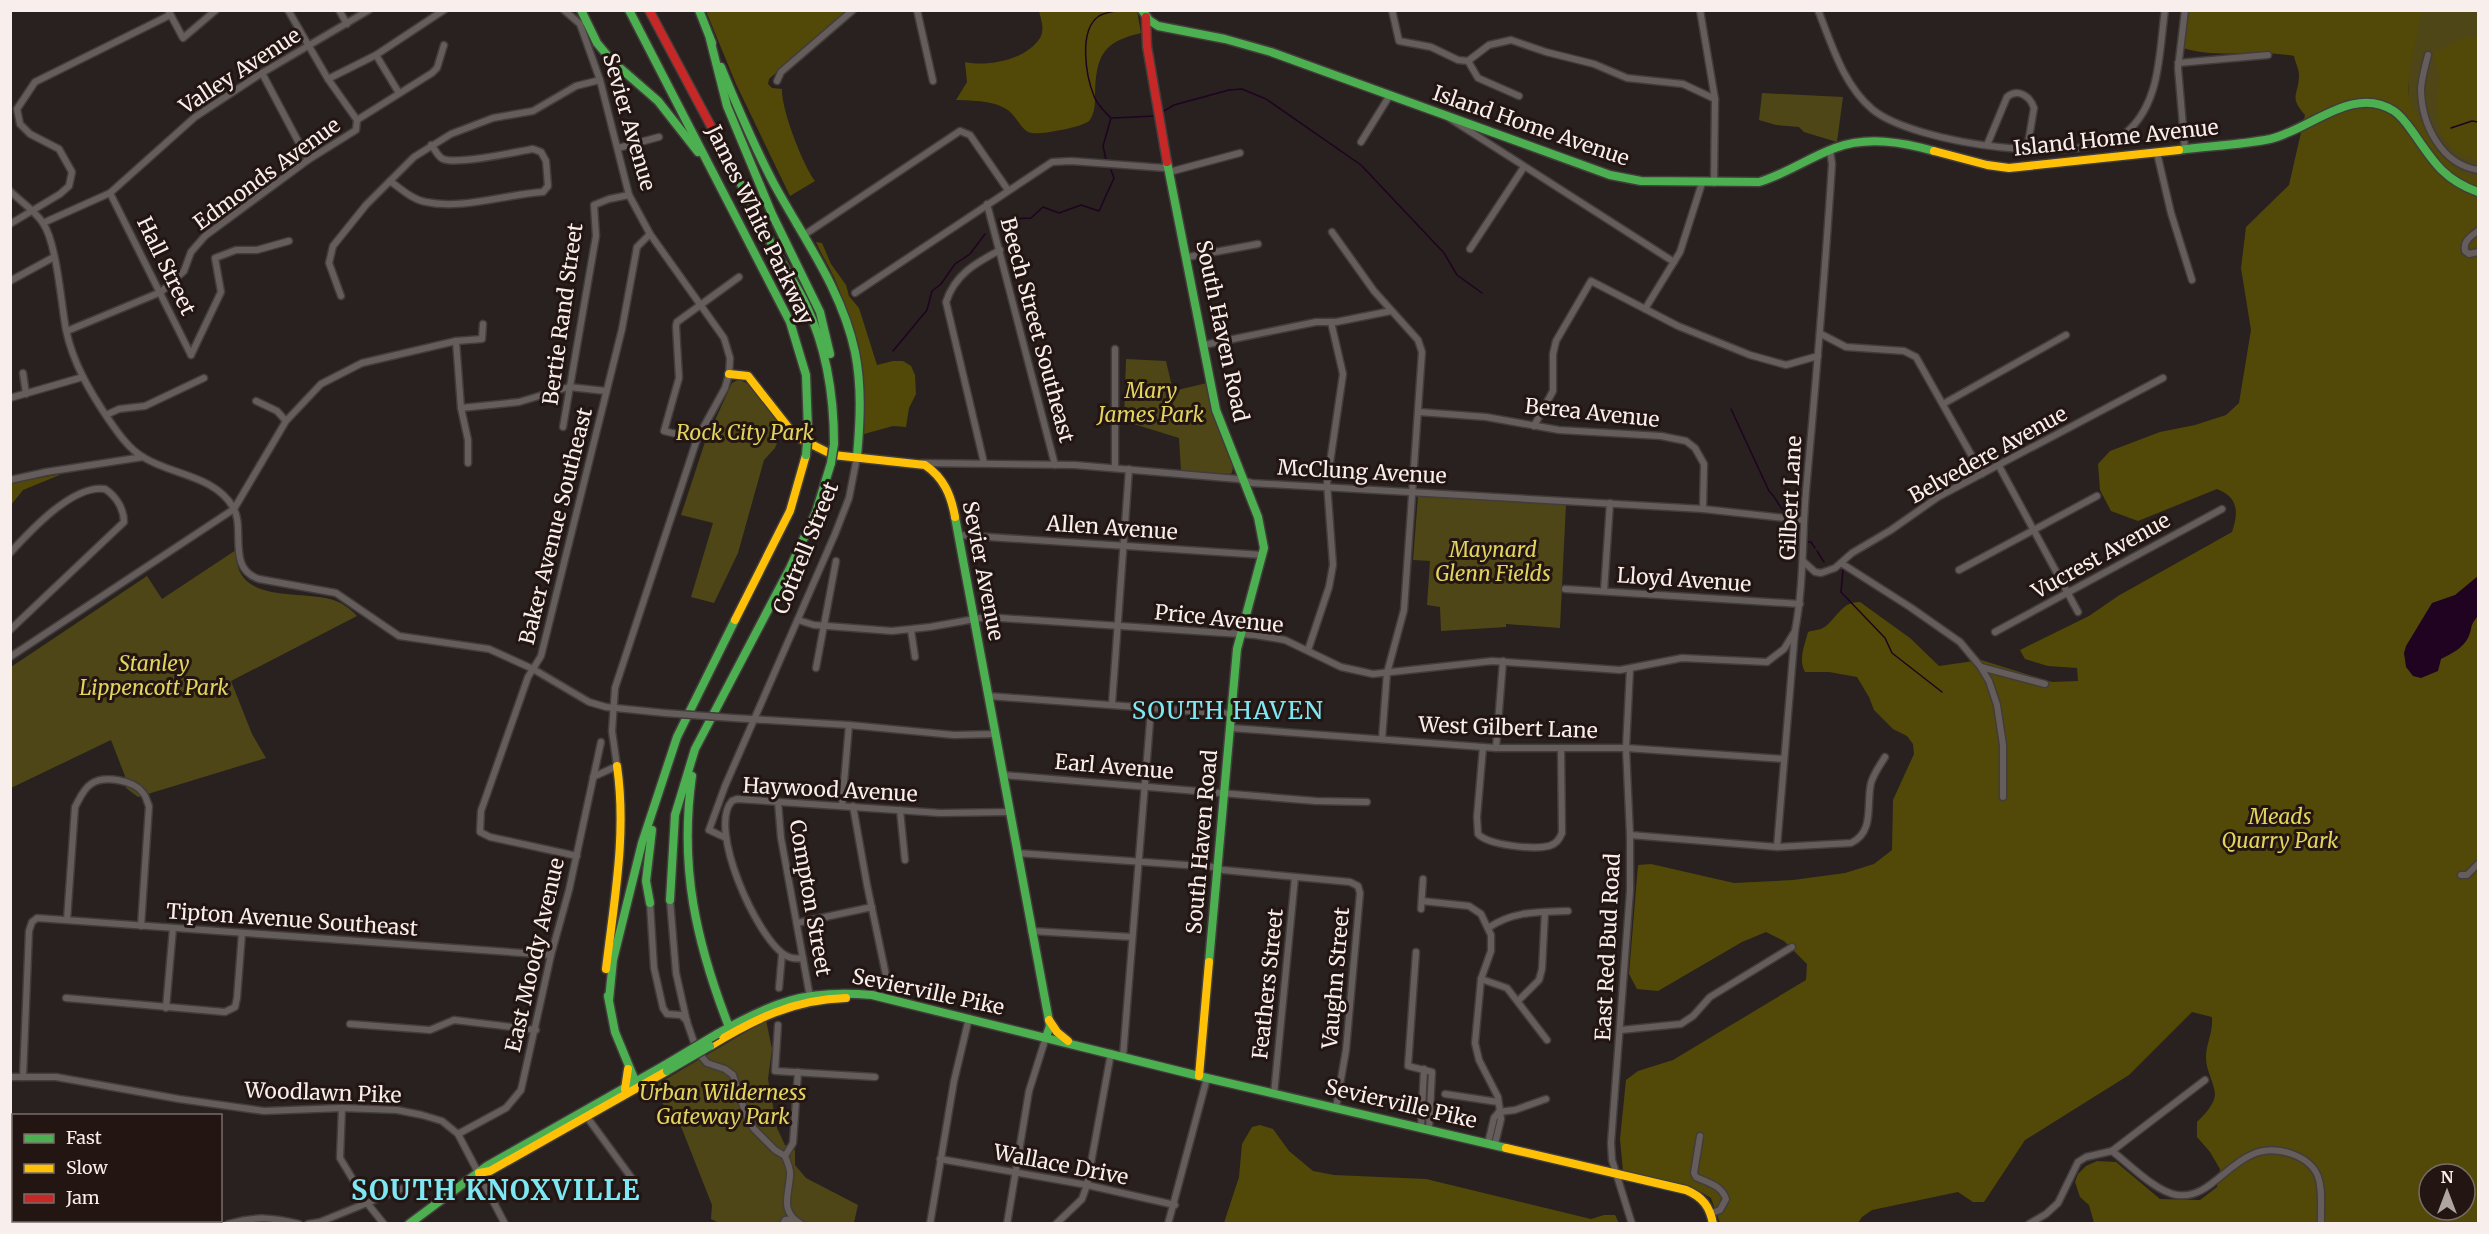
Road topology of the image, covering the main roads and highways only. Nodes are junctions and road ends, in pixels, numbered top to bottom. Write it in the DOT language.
graph roads {
  1 [pos="581,10"];
  2 [pos="629,10"];
  3 [pos="649,10"];
  4 [pos="699,10"];
  5 [pos="1144,14"];
  6 [pos="710,39"];
  7 [pos="719,182"];
  8 [pos="2478,192"];
  9 [pos="729,374"];
  10 [pos="834,411"];
  11 [pos="857,457"];
  12 [pos="708,723"];
  13 [pos="668,763"];
  14 [pos="616,766"];
  15 [pos="670,900"];
  16 [pos="650,903"];
  17 [pos="810,997"];
  18 [pos="609,1000"];
  19 [pos="912,1006"];
  20 [pos="1048,1019"];
  21 [pos="730,1030"];
  22 [pos="1046,1037"];
  23 [pos="1071,1043"];
  24 [pos="625,1060"];
  25 [pos="666,1068"];
  26 [pos="1203,1077"];
  27 [pos="638,1085"];
  28 [pos="625,1089"];
  29 [pos="586,1115"];
  30 [pos="409,1224"];
  31 [pos="1713,1224"];
  1 -- 7 [label="main road"];
  2 -- 7 [label="main road, James White Parkway"];
  3 -- 10 [label="main road, James White Parkway"];
  4 -- 6 [label="main road, Cottrell Street"];
  5 -- 8 [label="main road, Island Home Avenue"];
  5 -- 26 [label="main road, South Haven Road"];
  6 -- 10 [label="main road"];
  6 -- 11 [label="main road, Cottrell Street"];
  7 -- 13 [label="main road, James White Parkway, bridge"];
  9 -- 11 [label="main road, Sevier Avenue"];
  10 -- 12 [label="main road, James White Parkway, bridge"];
  11 -- 20 [label="main road, Sevier Avenue"];
  12 -- 15 [label="main road"];
  12 -- 21 [label="main road"];
  13 -- 16 [label="main road"];
  13 -- 18 [label="main road"];
  14 -- 18 [label="main road"];
  17 -- 19 [label="main road, Sevierville Pike"];
  17 -- 19 [label="main road, Sevierville Pike"];
  17 -- 21 [label="main road, Sevierville Pike"];
  18 -- 24 [label="main road"];
  19 -- 22 [label="main road, Sevierville Pike"];
  20 -- 22 [label="main road, Sevier Avenue"];
  20 -- 23 [label="main road"];
  21 -- 25 [label="main road, Sevierville Pike, bridge"];
  21 -- 25 [label="main road, Sevierville Pike, bridge"];
  22 -- 23 [label="main road, Sevierville Pike"];
  23 -- 26 [label="main road, Sevierville Pike"];
  24 -- 27 [label="main road"];
  24 -- 28 [label="main road"];
  25 -- 27 [label="main road, Sevierville Pike"];
  26 -- 31 [label="main road, Sevierville Pike"];
  27 -- 28 [label="main road, Sevierville Pike"];
  27 -- 29 [label="main road, Sevierville Pike"];
  28 -- 29 [label="main road, Sevierville Pike"];
  29 -- 30 [label="main road, Sevierville Pike"];
}
